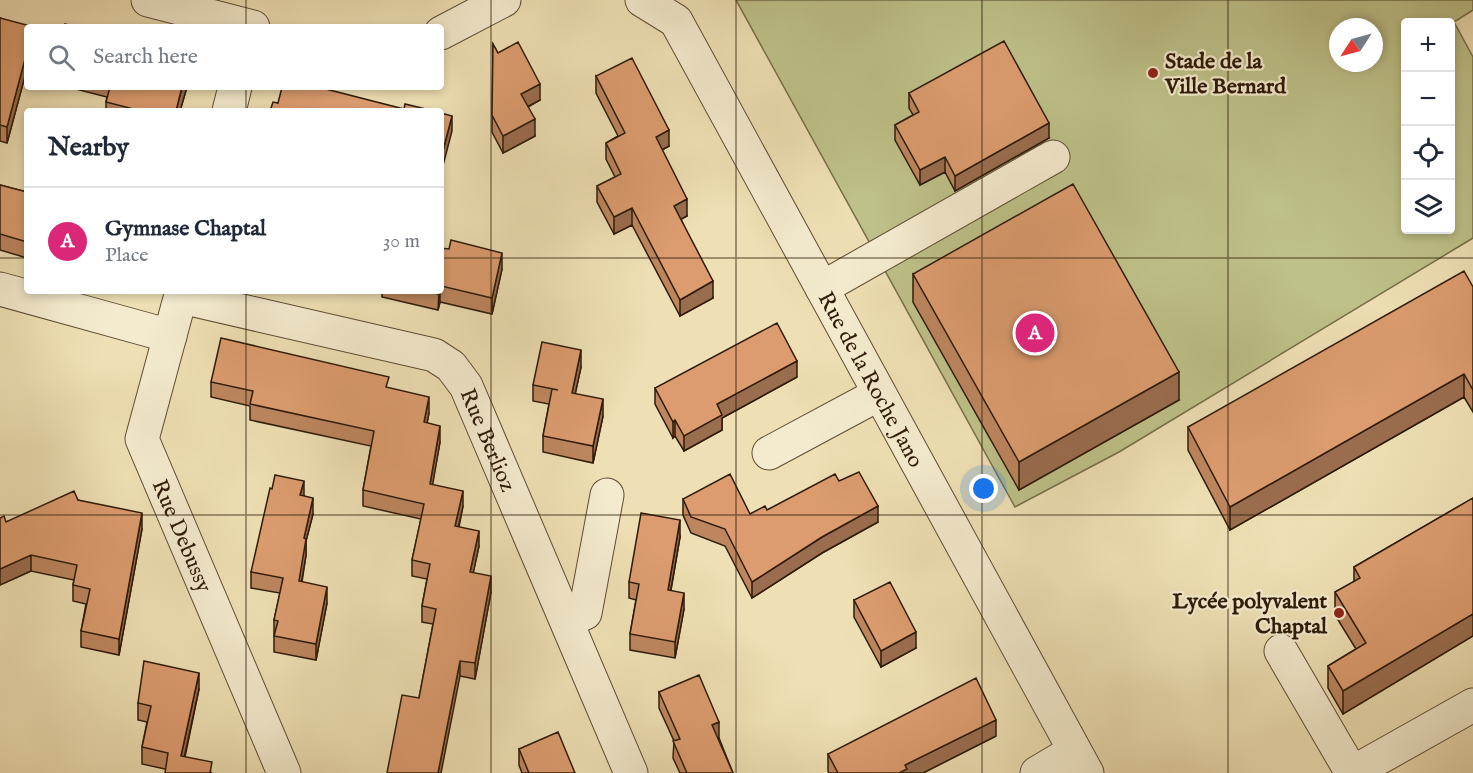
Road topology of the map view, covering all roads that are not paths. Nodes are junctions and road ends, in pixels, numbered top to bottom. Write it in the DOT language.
graph roads {
  1 [pos="148,0"];
  2 [pos="504,0"];
  3 [pos="642,0"];
  4 [pos="240,24"];
  5 [pos="444,31"];
  6 [pos="234,90"];
  7 [pos="230,108"];
  8 [pos="1053,157"];
  9 [pos="822,288"];
  10 [pos="0,290"];
  11 [pos="181,294"];
  12 [pos="170,336"];
  13 [pos="879,394"];
  14 [pos="769,453"];
  15 [pos="607,495"];
  16 [pos="567,621"];
  17 [pos="1281,651"];
  18 [pos="1473,705"];
  19 [pos="1080,762"];
  20 [pos="284,773"];
  21 [pos="631,773"];
  22 [pos="1037,773"];
  23 [pos="1352,773"];
  1 -- 4 [label="street"];
  2 -- 5 [label="street"];
  3 -- 9 [label="street, Rue de la Roche Jano"];
  6 -- 7 [label="street"];
  8 -- 9 [label="street"];
  9 -- 13 [label="street, Rue de la Roche Jano"];
  10 -- 12 [label="street"];
  11 -- 12 [label="street, Rue Debussy"];
  11 -- 16 [label="street, Rue Berlioz"];
  12 -- 20 [label="street, Rue Debussy"];
  13 -- 14 [label="street"];
  13 -- 19 [label="street, Rue de la Roche Jano"];
  15 -- 16 [label="street"];
  16 -- 21 [label="street, Rue Berlioz"];
  17 -- 23 [label="street"];
  18 -- 23 [label="street"];
  19 -- 22 [label="street"];
}
